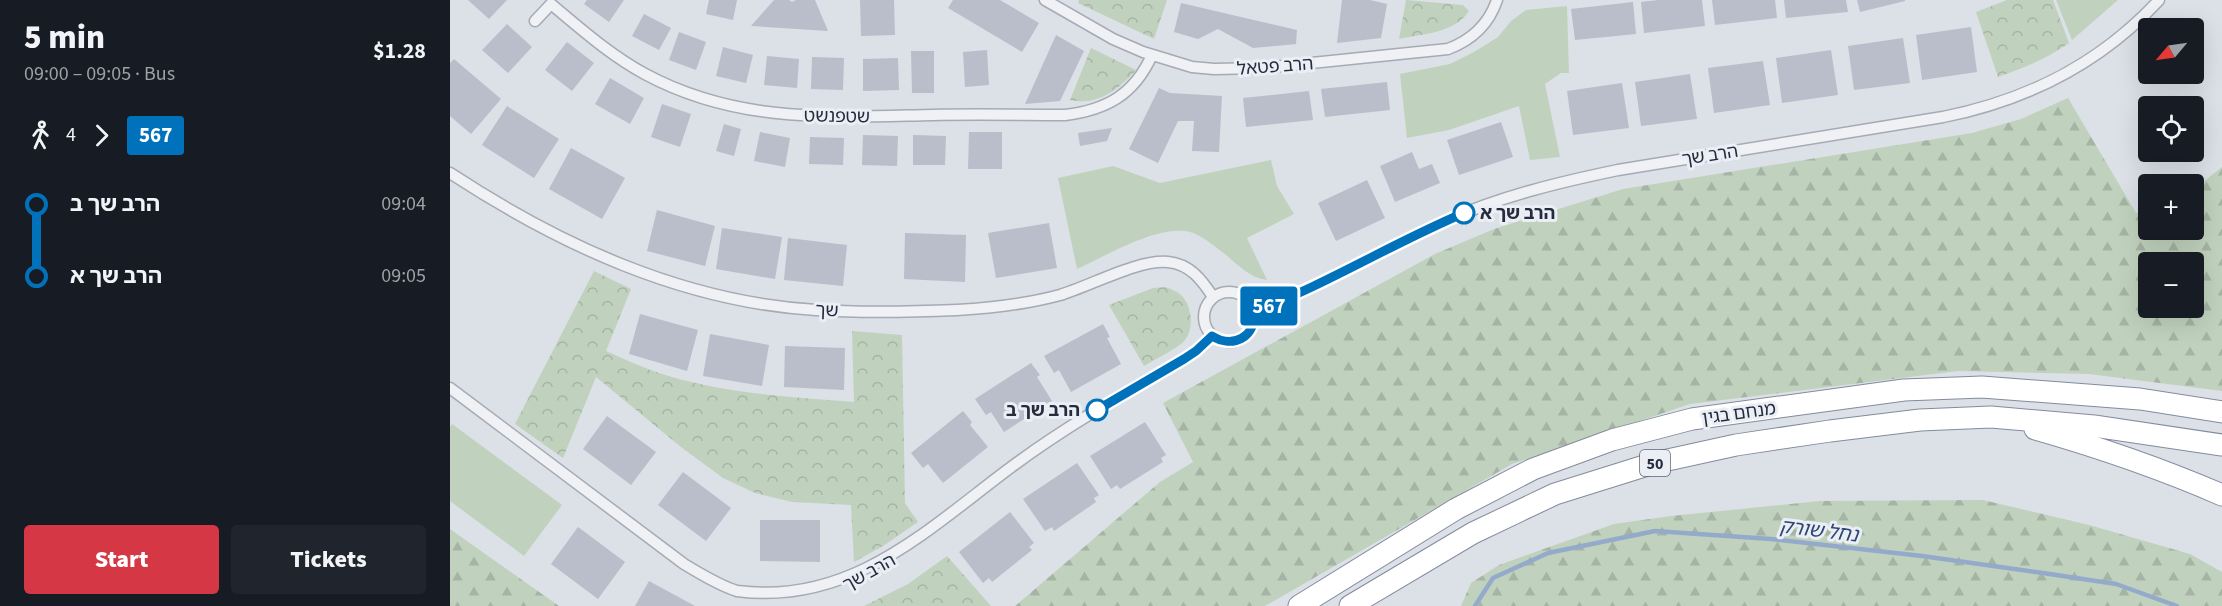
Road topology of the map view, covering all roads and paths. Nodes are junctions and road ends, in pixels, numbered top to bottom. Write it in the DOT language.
graph roads {
  1 [pos="1045,0"];
  2 [pos="1497,0"];
  3 [pos="2159,0"];
  4 [pos="535,21"];
  5 [pos="1152,55"];
  6 [pos="450,173"];
  7 [pos="1213,297"];
  8 [pos="1254,312"];
  9 [pos="1212,336"];
  10 [pos="450,388"];
  11 [pos="2222,412"];
  12 [pos="1991,417"];
  13 [pos="2222,445"];
  14 [pos="2222,495"];
  15 [pos="1299,606"];
  16 [pos="1350,606"];
  1 -- 5 [label="street, הרב פטאל"];
  2 -- 5 [label="street, הרב פטאל"];
  3 -- 8 [label="street, הרב שך"];
  4 -- 5 [label="street, שטפנשט"];
  6 -- 7 [label="street, שך"];
  7 -- 8 [label="street"];
  7 -- 9 [label="street"];
  8 -- 9 [label="street"];
  9 -- 10 [label="street, הרב שך"];
  11 -- 15 [label="highway, מנחם בגין / 50"];
  12 -- 13 [label="highway, מנחם בגין / 50"];
  12 -- 14 [label="highway"];
  12 -- 16 [label="highway, מנחם בגין / 50"];
}
